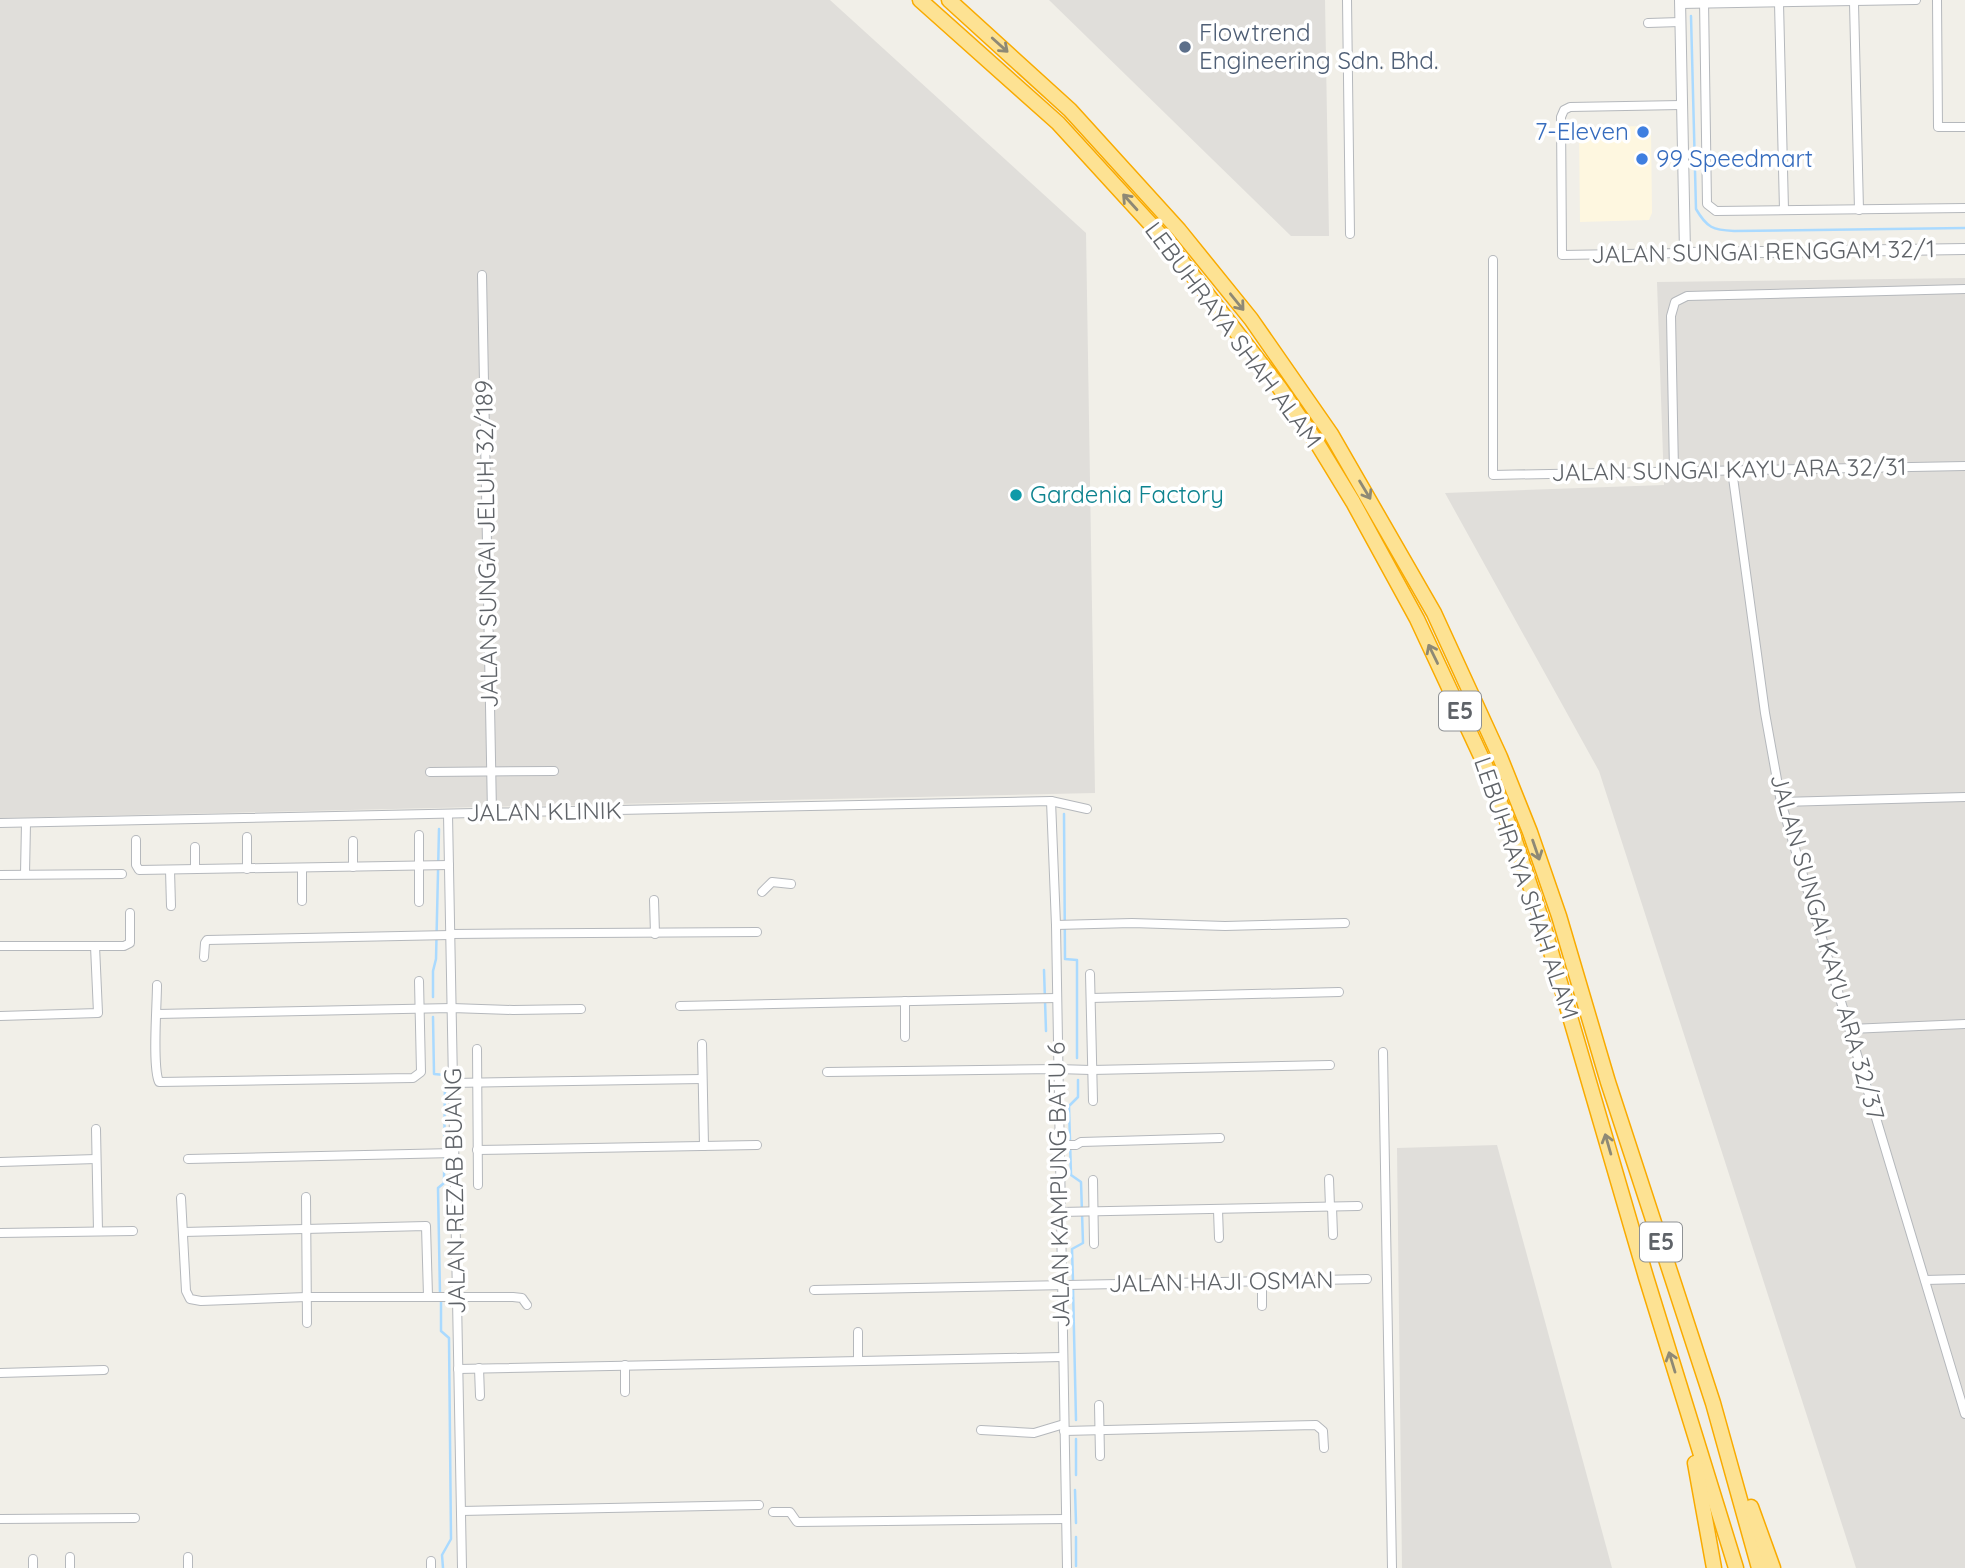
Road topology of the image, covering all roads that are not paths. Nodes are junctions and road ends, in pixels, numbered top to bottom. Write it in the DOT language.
graph roads {
  1 [pos="920,0"];
  2 [pos="949,0"];
  3 [pos="1346,0"];
  4 [pos="1916,0"];
  5 [pos="1937,0"];
  6 [pos="1704,1"];
  7 [pos="1680,2"];
  8 [pos="1779,3"];
  9 [pos="1854,3"];
  10 [pos="1680,22"];
  11 [pos="1648,23"];
  12 [pos="1681,105"];
  13 [pos="1965,127"];
  14 [pos="1965,208"];
  15 [pos="1784,210"];
  16 [pos="1859,210"];
  17 [pos="1350,234"];
  18 [pos="1965,249"];
  19 [pos="1685,253"];
  20 [pos="1493,260"];
  21 [pos="482,275"];
  22 [pos="1965,289"];
  23 [pos="1965,466"];
  24 [pos="1732,470"];
  25 [pos="1674,471"];
  26 [pos="554,771"];
  27 [pos="430,772"];
  28 [pos="491,772"];
  29 [pos="1965,797"];
  30 [pos="1051,801"];
  31 [pos="1781,802"];
  32 [pos="1087,809"];
  33 [pos="492,813"];
  34 [pos="448,814"];
  35 [pos="0,823"];
  36 [pos="26,823"];
  37 [pos="419,835"];
  38 [pos="247,837"];
  39 [pos="136,840"];
  40 [pos="353,841"];
  41 [pos="195,847"];
  42 [pos="419,866"];
  43 [pos="444,866"];
  44 [pos="353,867"];
  45 [pos="302,868"];
  46 [pos="195,869"];
  47 [pos="247,869"];
  48 [pos="170,870"];
  49 [pos="25,874"];
  50 [pos="121,874"];
  51 [pos="0,875"];
  52 [pos="791,884"];
  53 [pos="762,892"];
  54 [pos="654,900"];
  55 [pos="302,901"];
  56 [pos="419,902"];
  57 [pos="171,906"];
  58 [pos="130,913"];
  59 [pos="1345,923"];
  60 [pos="1056,925"];
  61 [pos="757,932"];
  62 [pos="655,933"];
  63 [pos="444,935"];
  64 [pos="0,946"];
  65 [pos="95,946"];
  66 [pos="204,957"];
  67 [pos="1090,974"];
  68 [pos="419,981"];
  69 [pos="157,985"];
  70 [pos="1339,992"];
  71 [pos="1050,998"];
  72 [pos="1091,998"];
  73 [pos="905,1001"];
  74 [pos="680,1006"];
  75 [pos="452,1008"];
  76 [pos="581,1009"];
  77 [pos="420,1010"];
  78 [pos="157,1014"];
  79 [pos="0,1016"];
  80 [pos="1965,1024"];
  81 [pos="1850,1029"];
  82 [pos="905,1037"];
  83 [pos="702,1044"];
  84 [pos="477,1049"];
  85 [pos="1383,1052"];
  86 [pos="1330,1065"];
  87 [pos="1057,1069"];
  88 [pos="1091,1070"];
  89 [pos="827,1072"];
  90 [pos="702,1079"];
  91 [pos="453,1083"];
  92 [pos="477,1083"];
  93 [pos="1093,1101"];
  94 [pos="96,1129"];
  95 [pos="1220,1138"];
  96 [pos="757,1145"];
  97 [pos="1058,1145"];
  98 [pos="705,1146"];
  99 [pos="477,1150"];
  100 [pos="445,1153"];
  101 [pos="96,1159"];
  102 [pos="188,1159"];
  103 [pos="0,1162"];
  104 [pos="1329,1179"];
  105 [pos="1093,1180"];
  106 [pos="478,1185"];
  107 [pos="306,1197"];
  108 [pos="181,1198"];
  109 [pos="1358,1206"];
  110 [pos="1331,1207"];
  111 [pos="1218,1210"];
  112 [pos="1059,1212"];
  113 [pos="1089,1213"];
  114 [pos="306,1228"];
  115 [pos="98,1231"];
  116 [pos="133,1231"];
  117 [pos="183,1231"];
  118 [pos="0,1233"];
  119 [pos="1332,1235"];
  120 [pos="1219,1238"];
  121 [pos="1094,1244"];
  122 [pos="1367,1279"];
  123 [pos="1965,1279"];
  124 [pos="1925,1280"];
  125 [pos="1262,1282"];
  126 [pos="1063,1285"];
  127 [pos="814,1290"];
  128 [pos="431,1296"];
  129 [pos="306,1297"];
  130 [pos="457,1297"];
  131 [pos="527,1305"];
  132 [pos="1262,1306"];
  133 [pos="307,1324"];
  134 [pos="858,1332"];
  135 [pos="1062,1357"];
  136 [pos="858,1362"];
  137 [pos="625,1365"];
  138 [pos="479,1368"];
  139 [pos="458,1369"];
  140 [pos="104,1370"];
  141 [pos="0,1373"];
  142 [pos="1679,1386"];
  143 [pos="625,1392"];
  144 [pos="480,1396"];
  145 [pos="1713,1403"];
  146 [pos="1099,1405"];
  147 [pos="1965,1414"];
  148 [pos="1064,1428"];
  149 [pos="981,1430"];
  150 [pos="1099,1430"];
  151 [pos="1324,1448"];
  152 [pos="1100,1456"];
  153 [pos="759,1505"];
  154 [pos="461,1511"];
  155 [pos="773,1512"];
  156 [pos="135,1518"];
  157 [pos="0,1519"];
  158 [pos="1066,1519"];
  159 [pos="70,1557"];
  160 [pos="188,1557"];
  161 [pos="70,1568"];
  162 [pos="188,1568"];
  163 [pos="462,1568"];
  164 [pos="1067,1568"];
  165 [pos="1392,1568"];
  166 [pos="1714,1568"];
  167 [pos="1736,1568"];
  168 [pos="1759,1568"];
  169 [pos="1773,1568"];
  142 -- 1 [label="highway, LEBUHRAYA SHAH ALAM / E5, one-way"];
  2 -- 145 [label="highway, LEBUHRAYA SHAH ALAM / E5, one-way"];
  3 -- 17 [label="street"];
  4 -- 9 [label="street"];
  5 -- 13 [label="street"];
  6 -- 7 [label="street"];
  6 -- 8 [label="street"];
  6 -- 15 [label="street"];
  7 -- 10 [label="street"];
  8 -- 9 [label="street"];
  8 -- 15 [label="street"];
  9 -- 16 [label="street"];
  10 -- 11 [label="street"];
  10 -- 12 [label="street"];
  12 -- 19 [label="street"];
  12 -- 19 [label="street, JALAN SUNGAI RENGGAM 32/1"];
  14 -- 16 [label="street"];
  15 -- 16 [label="street"];
  18 -- 19 [label="street, JALAN SUNGAI RENGGAM 32/1"];
  20 -- 25 [label="street, JALAN SUNGAI KAYU ARA 32/31"];
  21 -- 28 [label="street, JALAN SUNGAI JELUH 32/189"];
  22 -- 25 [label="street"];
  23 -- 24 [label="street, JALAN SUNGAI KAYU ARA 32/31"];
  24 -- 25 [label="street, JALAN SUNGAI KAYU ARA 32/31"];
  24 -- 31 [label="street, JALAN SUNGAI KAYU ARA 32/37"];
  26 -- 28 [label="street"];
  27 -- 28 [label="street"];
  28 -- 33 [label="street, JALAN SUNGAI JELUH 32/189"];
  29 -- 31 [label="street"];
  30 -- 32 [label="street, JALAN KLINIK"];
  30 -- 33 [label="street, JALAN KLINIK"];
  30 -- 60 [label="street, JALAN KAMPUNG BATU 6"];
  31 -- 81 [label="street, JALAN SUNGAI KAYU ARA 32/37"];
  33 -- 34 [label="street, JALAN KLINIK"];
  34 -- 36 [label="street, JALAN KLINIK"];
  34 -- 43 [label="street, JALAN REZAB BUANG"];
  35 -- 36 [label="street, JALAN KLINIK"];
  36 -- 49 [label="street"];
  37 -- 42 [label="street"];
  38 -- 47 [label="street"];
  39 -- 48 [label="street"];
  40 -- 44 [label="street"];
  41 -- 46 [label="street"];
  42 -- 43 [label="street"];
  42 -- 44 [label="street"];
  42 -- 56 [label="street"];
  43 -- 63 [label="street, JALAN REZAB BUANG"];
  44 -- 45 [label="street"];
  45 -- 47 [label="street"];
  45 -- 55 [label="street"];
  46 -- 47 [label="street"];
  46 -- 48 [label="street"];
  48 -- 57 [label="street"];
  49 -- 50 [label="street"];
  49 -- 51 [label="street"];
  52 -- 53 [label="street"];
  54 -- 62 [label="street"];
  58 -- 65 [label="street"];
  59 -- 60 [label="street"];
  60 -- 71 [label="street, JALAN KAMPUNG BATU 6"];
  61 -- 62 [label="street"];
  62 -- 63 [label="street"];
  63 -- 66 [label="street"];
  63 -- 75 [label="street, JALAN REZAB BUANG"];
  64 -- 65 [label="street"];
  65 -- 79 [label="street"];
  67 -- 72 [label="street"];
  68 -- 77 [label="street"];
  69 -- 78 [label="street"];
  70 -- 72 [label="street"];
  71 -- 73 [label="street"];
  71 -- 87 [label="street, JALAN KAMPUNG BATU 6"];
  72 -- 88 [label="street"];
  73 -- 74 [label="street"];
  73 -- 82 [label="street"];
  75 -- 76 [label="street"];
  75 -- 77 [label="street"];
  75 -- 91 [label="street, JALAN REZAB BUANG"];
  77 -- 78 [label="street"];
  77 -- 78 [label="street"];
  80 -- 81 [label="street"];
  81 -- 124 [label="street, JALAN SUNGAI KAYU ARA 32/37"];
  83 -- 90 [label="street"];
  84 -- 92 [label="street"];
  85 -- 165 [label="street"];
  86 -- 88 [label="street"];
  87 -- 88 [label="street"];
  87 -- 89 [label="street"];
  87 -- 97 [label="street, JALAN KAMPUNG BATU 6"];
  88 -- 93 [label="street"];
  90 -- 92 [label="street"];
  90 -- 98 [label="street"];
  91 -- 92 [label="street"];
  91 -- 100 [label="street, JALAN REZAB BUANG"];
  92 -- 99 [label="street"];
  94 -- 101 [label="street"];
  95 -- 97 [label="street"];
  96 -- 98 [label="street"];
  97 -- 112 [label="street, JALAN KAMPUNG BATU 6"];
  98 -- 99 [label="street"];
  99 -- 106 [label="street"];
  100 -- 102 [label="street"];
  100 -- 130 [label="street, JALAN REZAB BUANG"];
  101 -- 103 [label="street"];
  101 -- 115 [label="street"];
  104 -- 110 [label="street"];
  105 -- 113 [label="street"];
  107 -- 114 [label="street"];
  108 -- 117 [label="street"];
  109 -- 110 [label="street"];
  110 -- 111 [label="street"];
  110 -- 119 [label="street"];
  111 -- 113 [label="street"];
  111 -- 120 [label="street"];
  112 -- 113 [label="street"];
  112 -- 126 [label="street, JALAN KAMPUNG BATU 6"];
  113 -- 121 [label="street"];
  114 -- 117 [label="street"];
  114 -- 128 [label="street"];
  114 -- 129 [label="street"];
  115 -- 116 [label="street"];
  115 -- 118 [label="street"];
  117 -- 129 [label="street"];
  122 -- 125 [label="street, JALAN HAJI OSMAN"];
  123 -- 124 [label="street"];
  124 -- 147 [label="street, JALAN SUNGAI KAYU ARA 32/37"];
  125 -- 126 [label="street, JALAN HAJI OSMAN"];
  125 -- 132 [label="street"];
  126 -- 127 [label="street, JALAN HAJI OSMAN"];
  126 -- 135 [label="street, JALAN KAMPUNG BATU 6"];
  128 -- 129 [label="street"];
  128 -- 130 [label="street"];
  129 -- 133 [label="street"];
  130 -- 131 [label="street"];
  130 -- 139 [label="street, JALAN REZAB BUANG"];
  134 -- 136 [label="street"];
  135 -- 136 [label="street"];
  135 -- 148 [label="street, JALAN KAMPUNG BATU 6"];
  136 -- 137 [label="street"];
  137 -- 138 [label="street"];
  137 -- 143 [label="street"];
  138 -- 139 [label="street"];
  138 -- 144 [label="street"];
  139 -- 154 [label="street, JALAN REZAB BUANG"];
  140 -- 141 [label="street"];
  142 -- 166 [label="highway"];
  142 -- 167 [label="highway, LEBUHRAYA SHAH ALAM / E5"];
  145 -- 168 [label="highway, LEBUHRAYA SHAH ALAM / E5"];
  145 -- 169 [label="highway"];
  146 -- 150 [label="street"];
  148 -- 149 [label="street"];
  148 -- 150 [label="street"];
  148 -- 158 [label="street, JALAN KAMPUNG BATU 6"];
  150 -- 151 [label="street"];
  150 -- 152 [label="street"];
  153 -- 154 [label="street"];
  154 -- 163 [label="street, JALAN REZAB BUANG"];
  155 -- 158 [label="street"];
  156 -- 157 [label="street"];
  158 -- 164 [label="street, JALAN KAMPUNG BATU 6"];
  159 -- 161 [label="street"];
  160 -- 162 [label="street"];
}
